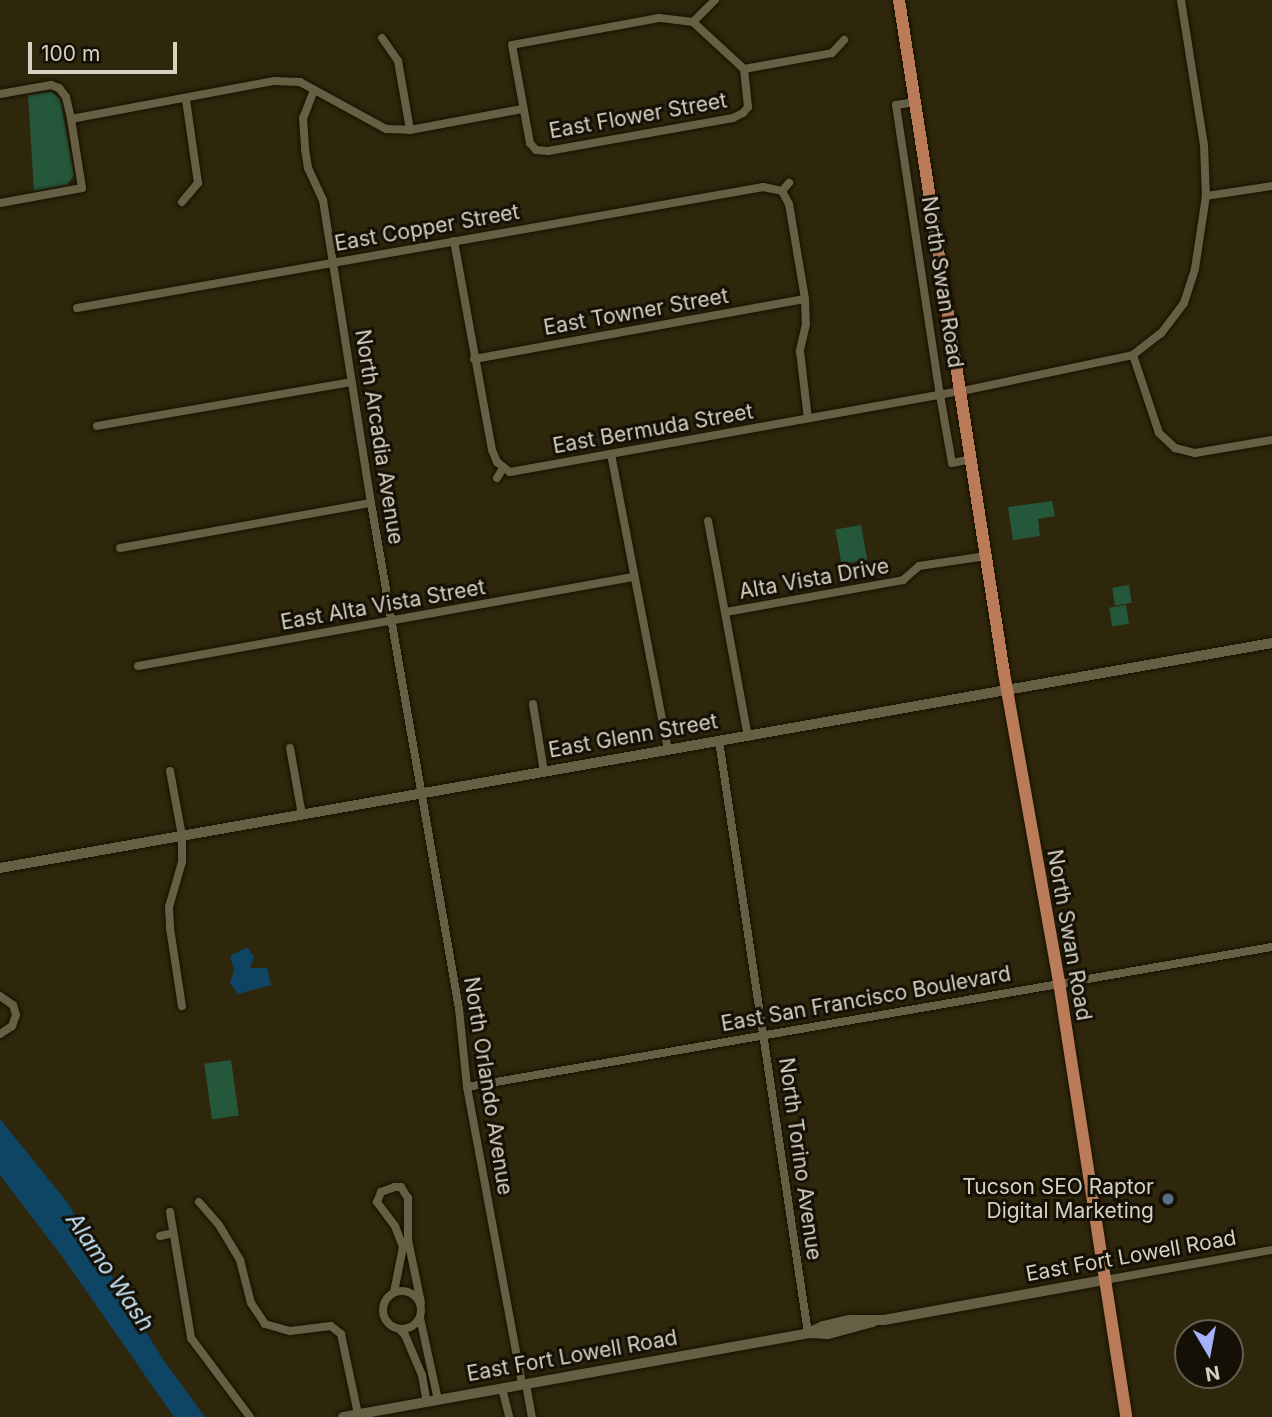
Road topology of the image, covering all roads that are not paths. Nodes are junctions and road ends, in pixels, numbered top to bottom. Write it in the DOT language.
graph roads {
  1 [pos="715,0"];
  2 [pos="899,0"];
  3 [pos="1181,0"];
  4 [pos="694,22"];
  5 [pos="382,38"];
  6 [pos="844,40"];
  7 [pos="744,69"];
  8 [pos="314,90"];
  9 [pos="0,94"];
  10 [pos="186,100"];
  11 [pos="915,102"];
  12 [pos="522,109"];
  13 [pos="71,119"];
  14 [pos="410,130"];
  15 [pos="789,183"];
  16 [pos="1272,186"];
  17 [pos="782,191"];
  18 [pos="1206,197"];
  19 [pos="183,202"];
  20 [pos="0,203"];
  21 [pos="454,241"];
  22 [pos="332,261"];
  23 [pos="805,299"];
  24 [pos="77,308"];
  25 [pos="1133,355"];
  26 [pos="474,359"];
  27 [pos="351,382"];
  28 [pos="962,391"];
  29 [pos="940,395"];
  30 [pos="808,419"];
  31 [pos="97,426"];
  32 [pos="1272,439"];
  33 [pos="611,454"];
  34 [pos="972,459"];
  35 [pos="503,468"];
  36 [pos="496,478"];
  37 [pos="371,503"];
  38 [pos="708,521"];
  39 [pos="120,548"];
  40 [pos="986,556"];
  41 [pos="633,577"];
  42 [pos="726,612"];
  43 [pos="392,622"];
  44 [pos="1272,643"];
  45 [pos="138,666"];
  46 [pos="1007,690"];
  47 [pos="533,704"];
  48 [pos="748,736"];
  49 [pos="719,741"];
  50 [pos="290,748"];
  51 [pos="668,750"];
  52 [pos="170,772"];
  53 [pos="544,772"];
  54 [pos="423,793"];
  55 [pos="302,815"];
  56 [pos="182,836"];
  57 [pos="0,869"];
  58 [pos="1272,947"];
  59 [pos="1059,982"];
  60 [pos="0,996"];
  61 [pos="182,1006"];
  62 [pos="0,1034"];
  63 [pos="765,1035"];
  64 [pos="467,1087"];
  65 [pos="199,1202"];
  66 [pos="170,1212"];
  67 [pos="173,1233"];
  68 [pos="159,1236"];
  69 [pos="1272,1250"];
  70 [pos="1105,1280"];
  71 [pos="394,1292"];
  72 [pos="421,1303"];
  73 [pos="420,1318"];
  74 [pos="399,1329"];
  75 [pos="808,1333"];
  76 [pos="524,1384"];
  77 [pos="502,1388"];
  78 [pos="438,1400"];
  79 [pos="427,1402"];
  80 [pos="358,1414"];
  81 [pos="250,1417"];
  82 [pos="343,1417"];
  83 [pos="509,1417"];
  84 [pos="532,1417"];
  85 [pos="1126,1417"];
  1 -- 4 [label="street"];
  2 -- 11 [label="main road, North Swan Road"];
  3 -- 18 [label="street"];
  4 -- 7 [label="street"];
  4 -- 12 [label="street"];
  5 -- 14 [label="street"];
  6 -- 7 [label="street"];
  7 -- 12 [label="street, East Flower Street"];
  8 -- 10 [label="street"];
  8 -- 14 [label="street"];
  8 -- 22 [label="street, North Arcadia Avenue"];
  9 -- 13 [label="street"];
  10 -- 13 [label="street"];
  10 -- 19 [label="street"];
  11 -- 28 [label="main road, North Swan Road"];
  11 -- 29 [label="street, North Swan Road"];
  12 -- 14 [label="street"];
  13 -- 20 [label="street"];
  15 -- 17 [label="street"];
  16 -- 18 [label="street"];
  17 -- 21 [label="street, East Copper Street"];
  17 -- 23 [label="street"];
  18 -- 25 [label="street"];
  21 -- 22 [label="street, East Copper Street"];
  21 -- 26 [label="street"];
  22 -- 24 [label="street, East Copper Street"];
  22 -- 27 [label="street, North Arcadia Avenue"];
  23 -- 26 [label="street, East Towner Street"];
  23 -- 30 [label="street"];
  25 -- 28 [label="street, East Bermuda Street"];
  25 -- 32 [label="street"];
  26 -- 35 [label="street"];
  27 -- 31 [label="street"];
  27 -- 37 [label="street, North Arcadia Avenue"];
  28 -- 29 [label="street, East Bermuda Street"];
  28 -- 34 [label="main road, North Swan Road"];
  29 -- 30 [label="street, East Bermuda Street"];
  29 -- 34 [label="street, North Swan Road"];
  30 -- 33 [label="street, East Bermuda Street"];
  33 -- 35 [label="street, East Bermuda Street"];
  33 -- 41 [label="street"];
  34 -- 40 [label="main road, North Swan Road"];
  35 -- 36 [label="street"];
  37 -- 39 [label="street"];
  37 -- 43 [label="street, North Arcadia Avenue"];
  38 -- 42 [label="street"];
  40 -- 42 [label="street, Alta Vista Drive"];
  40 -- 46 [label="main road, North Swan Road"];
  41 -- 43 [label="street, East Alta Vista Street"];
  41 -- 51 [label="street"];
  42 -- 48 [label="street"];
  43 -- 45 [label="street, East Alta Vista Street"];
  43 -- 54 [label="street, North Arcadia Avenue"];
  44 -- 46 [label="street, East Glenn Street"];
  46 -- 48 [label="street, East Glenn Street"];
  46 -- 59 [label="main road, North Swan Road"];
  47 -- 53 [label="street"];
  48 -- 49 [label="street, East Glenn Street"];
  49 -- 51 [label="street, East Glenn Street"];
  49 -- 63 [label="street, North Torino Avenue"];
  50 -- 55 [label="street"];
  51 -- 53 [label="street, East Glenn Street"];
  52 -- 56 [label="street"];
  53 -- 54 [label="street, East Glenn Street"];
  54 -- 55 [label="street, East Glenn Street"];
  54 -- 64 [label="street, North Orlando Avenue"];
  55 -- 56 [label="street, East Glenn Street"];
  56 -- 57 [label="street, East Glenn Street"];
  56 -- 61 [label="street"];
  58 -- 59 [label="street, East San Francisco Boulevard"];
  59 -- 63 [label="street, East San Francisco Boulevard"];
  59 -- 70 [label="main road, North Swan Road"];
  60 -- 62 [label="street"];
  63 -- 64 [label="street, East San Francisco Boulevard"];
  63 -- 75 [label="street, North Torino Avenue"];
  64 -- 76 [label="street, North Orlando Avenue"];
  65 -- 80 [label="street"];
  66 -- 67 [label="street"];
  67 -- 68 [label="street"];
  67 -- 81 [label="street"];
  69 -- 70 [label="street, East Fort Lowell Road"];
  70 -- 75 [label="street, East Fort Lowell Road"];
  70 -- 85 [label="main road, North Swan Road"];
  71 -- 72 [label="street"];
  71 -- 72 [label="street"];
  71 -- 74 [label="street"];
  72 -- 73 [label="street"];
  73 -- 74 [label="street"];
  73 -- 78 [label="street"];
  74 -- 79 [label="street"];
  75 -- 76 [label="street, East Fort Lowell Road"];
  76 -- 77 [label="street, East Fort Lowell Road"];
  76 -- 84 [label="street, North Orlando Avenue"];
  77 -- 78 [label="street, East Fort Lowell Road"];
  77 -- 83 [label="street"];
  78 -- 79 [label="street, East Fort Lowell Road"];
  79 -- 80 [label="street, East Fort Lowell Road"];
  80 -- 82 [label="street, East Fort Lowell Road"];
}
